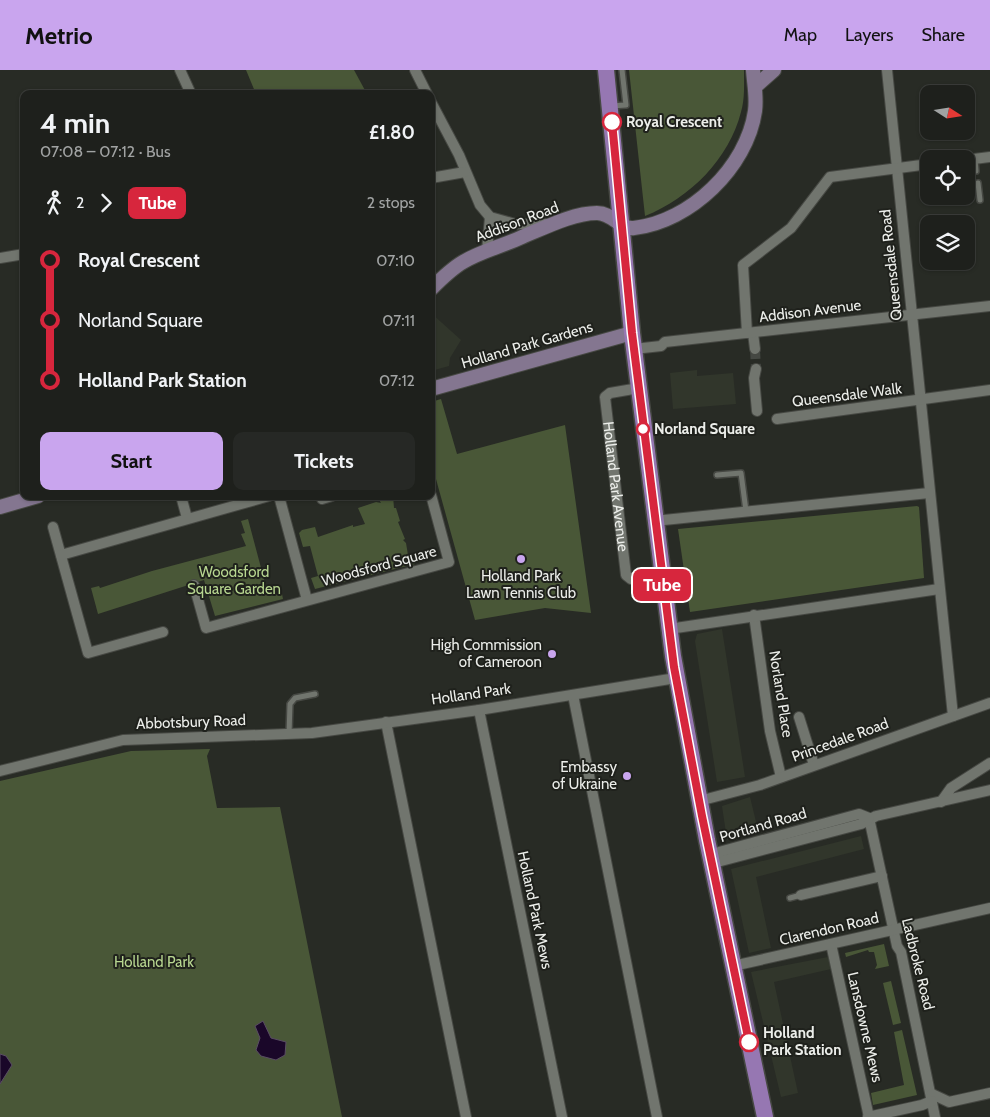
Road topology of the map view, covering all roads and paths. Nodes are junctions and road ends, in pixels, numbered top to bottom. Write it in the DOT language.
graph roads {
  1 [pos="180,70"];
  2 [pos="415,70"];
  3 [pos="606,70"];
  4 [pos="622,70"];
  5 [pos="753,70"];
  6 [pos="774,70"];
  7 [pos="887,70"];
  8 [pos="756,86"];
  9 [pos="189,90"];
  10 [pos="425,90"];
  11 [pos="610,107"];
  12 [pos="435,110"];
  13 [pos="990,157"];
  14 [pos="975,159"];
  15 [pos="920,165"];
  16 [pos="897,168"];
  17 [pos="465,172"];
  18 [pos="435,177"];
  19 [pos="978,183"];
  20 [pos="980,200"];
  21 [pos="490,217"];
  22 [pos="549,224"];
  23 [pos="621,225"];
  24 [pos="487,251"];
  25 [pos="20,255"];
  26 [pos="0,258"];
  27 [pos="435,286"];
  28 [pos="990,306"];
  29 [pos="912,314"];
  30 [pos="750,333"];
  31 [pos="633,341"];
  32 [pos="754,349"];
  33 [pos="756,369"];
  34 [pos="435,388"];
  35 [pos="638,388"];
  36 [pos="990,390"];
  37 [pos="920,401"];
  38 [pos="756,411"];
  39 [pos="777,419"];
  40 [pos="717,476"];
  41 [pos="929,493"];
  42 [pos="24,500"];
  43 [pos="182,500"];
  44 [pos="254,500"];
  45 [pos="280,500"];
  46 [pos="432,500"];
  47 [pos="0,507"];
  48 [pos="746,512"];
  49 [pos="187,518"];
  50 [pos="654,521"];
  51 [pos="53,527"];
  52 [pos="61,555"];
  53 [pos="661,576"];
  54 [pos="194,585"];
  55 [pos="939,589"];
  56 [pos="307,600"];
  57 [pos="754,615"];
  58 [pos="669,629"];
  59 [pos="162,632"];
  60 [pos="676,678"];
  61 [pos="314,694"];
  62 [pos="573,695"];
  63 [pos="990,703"];
  64 [pos="479,710"];
  65 [pos="953,716"];
  66 [pos="799,717"];
  67 [pos="386,722"];
  68 [pos="289,734"];
  69 [pos="990,763"];
  70 [pos="814,765"];
  71 [pos="0,771"];
  72 [pos="781,778"];
  73 [pos="990,790"];
  74 [pos="699,801"];
  75 [pos="941,802"];
  76 [pos="869,818"];
  77 [pos="711,859"];
  78 [pos="882,876"];
  79 [pos="801,895"];
  80 [pos="790,898"];
  81 [pos="990,908"];
  82 [pos="894,930"];
  83 [pos="831,944"];
  84 [pos="733,966"];
  85 [pos="990,1093"];
  86 [pos="932,1098"];
  87 [pos="950,1102"];
  88 [pos="466,1117"];
  89 [pos="562,1117"];
  90 [pos="658,1117"];
  91 [pos="765,1117"];
  92 [pos="869,1117"];
  93 [pos="936,1117"];
  1 -- 9 [label="street"];
  2 -- 10 [label="street"];
  3 -- 11 [label="main road"];
  4 -- 11 [label="lane"];
  5 -- 8 [label="street"];
  6 -- 8 [label="street"];
  7 -- 16 [label="street, Queensdale Road"];
  8 -- 23 [label="street"];
  11 -- 23 [label="main road"];
  12 -- 17 [label="street"];
  13 -- 14 [label="street"];
  15 -- 16 [label="street"];
  16 -- 29 [label="street, Queensdale Road"];
  16 -- 30 [label="street"];
  17 -- 18 [label="street"];
  17 -- 21 [label="street"];
  19 -- 20 [label="lane"];
  21 -- 22 [label="street"];
  21 -- 24 [label="street"];
  22 -- 23 [label="street, Addison Road"];
  22 -- 24 [label="street, Addison Road"];
  23 -- 31 [label="main road"];
  24 -- 27 [label="street, Addison Road"];
  25 -- 26 [label="street"];
  28 -- 29 [label="street, Addison Avenue"];
  29 -- 30 [label="street, Addison Avenue"];
  29 -- 37 [label="street, Queensdale Road"];
  30 -- 31 [label="street, Addison Avenue"];
  30 -- 32 [label="street"];
  31 -- 34 [label="street, Holland Park Gardens"];
  31 -- 35 [label="main road"];
  33 -- 38 [label="street"];
  35 -- 50 [label="main road"];
  35 -- 53 [label="street, Holland Park Avenue"];
  36 -- 37 [label="street, Queensdale Walk"];
  37 -- 39 [label="street, Queensdale Walk"];
  37 -- 41 [label="street, Queensdale Road"];
  40 -- 48 [label="lane"];
  41 -- 48 [label="street"];
  41 -- 55 [label="street"];
  42 -- 47 [label="street"];
  43 -- 49 [label="street"];
  44 -- 49 [label="street"];
  45 -- 56 [label="street, Woodsford Square"];
  46 -- 56 [label="street, Woodsford Square"];
  48 -- 50 [label="street"];
  49 -- 52 [label="street"];
  50 -- 53 [label="main road"];
  51 -- 52 [label="street"];
  52 -- 59 [label="street"];
  53 -- 58 [label="main road"];
  54 -- 56 [label="street, Woodsford Square"];
  55 -- 57 [label="street"];
  55 -- 65 [label="street"];
  57 -- 58 [label="street"];
  57 -- 72 [label="street, Norland Place"];
  58 -- 60 [label="main road"];
  60 -- 62 [label="street, Holland Park"];
  60 -- 74 [label="main road"];
  61 -- 68 [label="lane"];
  62 -- 64 [label="street, Holland Park"];
  62 -- 90 [label="street"];
  63 -- 65 [label="street, Princedale Road"];
  64 -- 67 [label="street, Holland Park"];
  64 -- 89 [label="street, Holland Park Mews"];
  65 -- 70 [label="street, Princedale Road"];
  66 -- 70 [label="street"];
  67 -- 68 [label="street, Abbotsbury Road"];
  67 -- 88 [label="street"];
  68 -- 71 [label="street, Abbotsbury Road"];
  69 -- 75 [label="street"];
  70 -- 72 [label="street, Princedale Road"];
  72 -- 74 [label="street, Princedale Road"];
  73 -- 75 [label="street, Portland Road"];
  74 -- 77 [label="main road"];
  75 -- 76 [label="street, Portland Road"];
  76 -- 77 [label="street, Portland Road"];
  76 -- 78 [label="street, Ladbroke Road"];
  77 -- 84 [label="main road"];
  78 -- 79 [label="street"];
  78 -- 82 [label="street, Ladbroke Road"];
  79 -- 80 [label="lane"];
  81 -- 82 [label="street, Clarendon Road"];
  82 -- 83 [label="street, Clarendon Road"];
  82 -- 86 [label="street, Ladbroke Road"];
  83 -- 84 [label="street, Clarendon Road"];
  83 -- 92 [label="street, Lansdowne Mews"];
  84 -- 91 [label="main road"];
  85 -- 87 [label="street"];
  86 -- 87 [label="street"];
  86 -- 92 [label="street"];
  86 -- 93 [label="street, Ladbroke Road"];
  87 -- 93 [label="street"];
}
